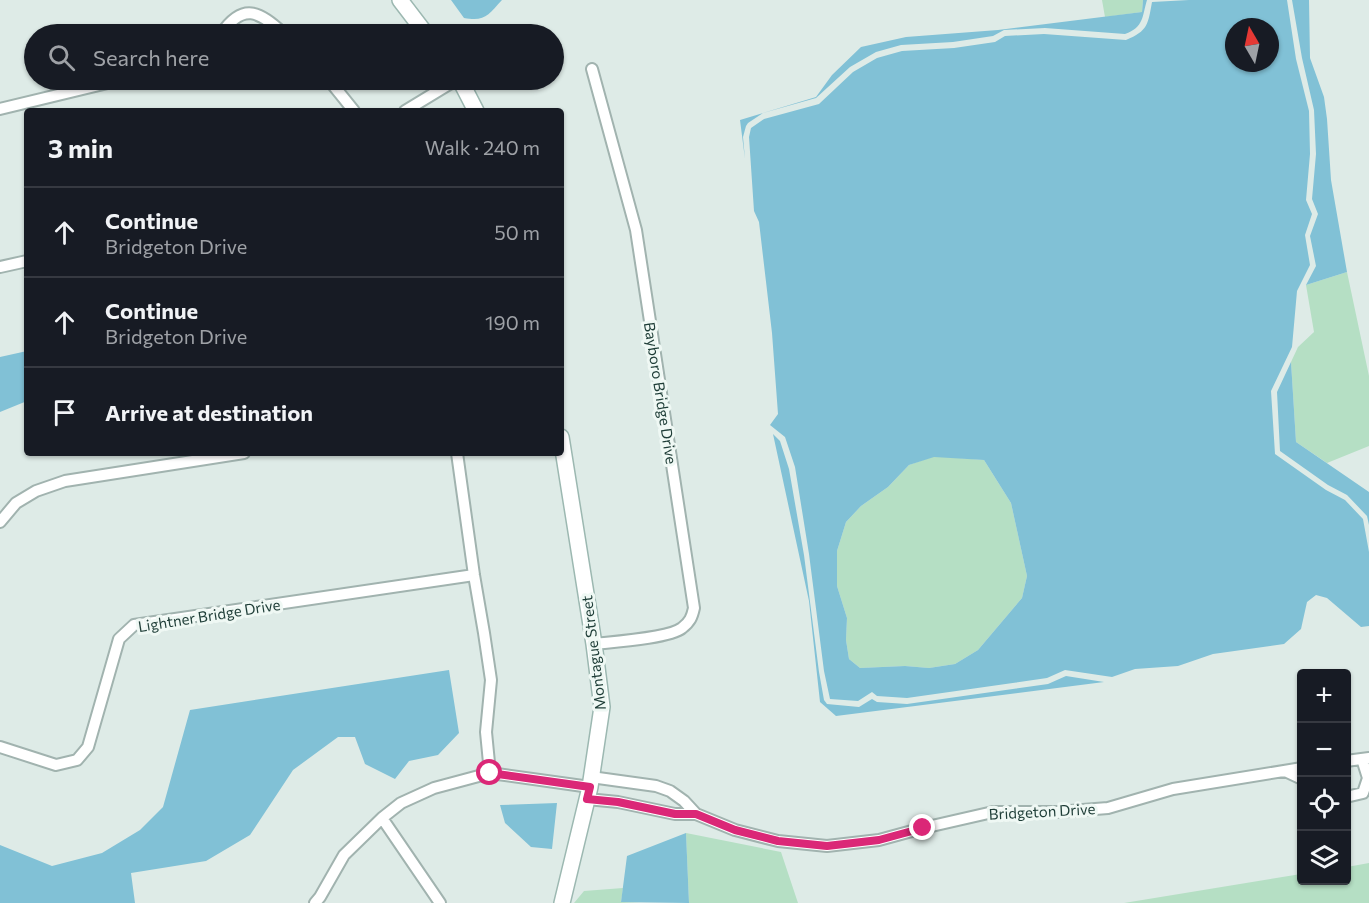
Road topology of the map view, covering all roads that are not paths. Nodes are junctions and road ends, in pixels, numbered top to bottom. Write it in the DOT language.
graph roads {
  1 [pos="400,0"];
  2 [pos="228,24"];
  3 [pos="273,24"];
  4 [pos="418,24"];
  5 [pos="592,69"];
  6 [pos="79,90"];
  7 [pos="337,90"];
  8 [pos="441,90"];
  9 [pos="464,90"];
  10 [pos="352,108"];
  11 [pos="410,108"];
  12 [pos="474,108"];
  13 [pos="0,109"];
  14 [pos="24,262"];
  15 [pos="0,267"];
  16 [pos="225,456"];
  17 [pos="457,456"];
  18 [pos="564,456"];
  19 [pos="0,522"];
  20 [pos="474,575"];
  21 [pos="594,644"];
  22 [pos="0,747"];
  23 [pos="1366,758"];
  24 [pos="1351,760"];
  25 [pos="1297,769"];
  26 [pos="1285,771"];
  27 [pos="490,773"];
  28 [pos="1298,777"];
  29 [pos="644,785"];
  30 [pos="589,788"];
  31 [pos="1351,796"];
  32 [pos="641,807"];
  33 [pos="696,814"];
  34 [pos="382,818"];
  35 [pos="315,903"];
  36 [pos="440,903"];
  37 [pos="562,903"];
  1 -- 4 [label="street"];
  2 -- 3 [label="street"];
  5 -- 21 [label="street, Bayboro Bridge Drive"];
  6 -- 13 [label="street"];
  7 -- 10 [label="street"];
  8 -- 11 [label="street"];
  9 -- 12 [label="street"];
  14 -- 15 [label="street"];
  16 -- 19 [label="street"];
  17 -- 20 [label="street"];
  18 -- 21 [label="street, Montague Street"];
  20 -- 22 [label="street, Lightner Bridge Drive"];
  20 -- 27 [label="street"];
  21 -- 30 [label="street, Montague Street"];
  23 -- 24 [label="street"];
  23 -- 31 [label="street"];
  25 -- 26 [label="street, Bridgeton Drive"];
  26 -- 28 [label="street"];
  26 -- 33 [label="street, Bridgeton Drive"];
  27 -- 30 [label="street, Bridgeton Drive"];
  27 -- 34 [label="street, Bridgeton Drive"];
  29 -- 30 [label="street, Bridgeton Drive"];
  29 -- 32 [label="street"];
  29 -- 33 [label="street, Bridgeton Drive"];
  30 -- 32 [label="street, Bridgeton Drive"];
  30 -- 37 [label="street, Montague Street"];
  32 -- 33 [label="street, Bridgeton Drive"];
  34 -- 35 [label="street, Bridgeton Drive"];
  34 -- 36 [label="street"];
}
